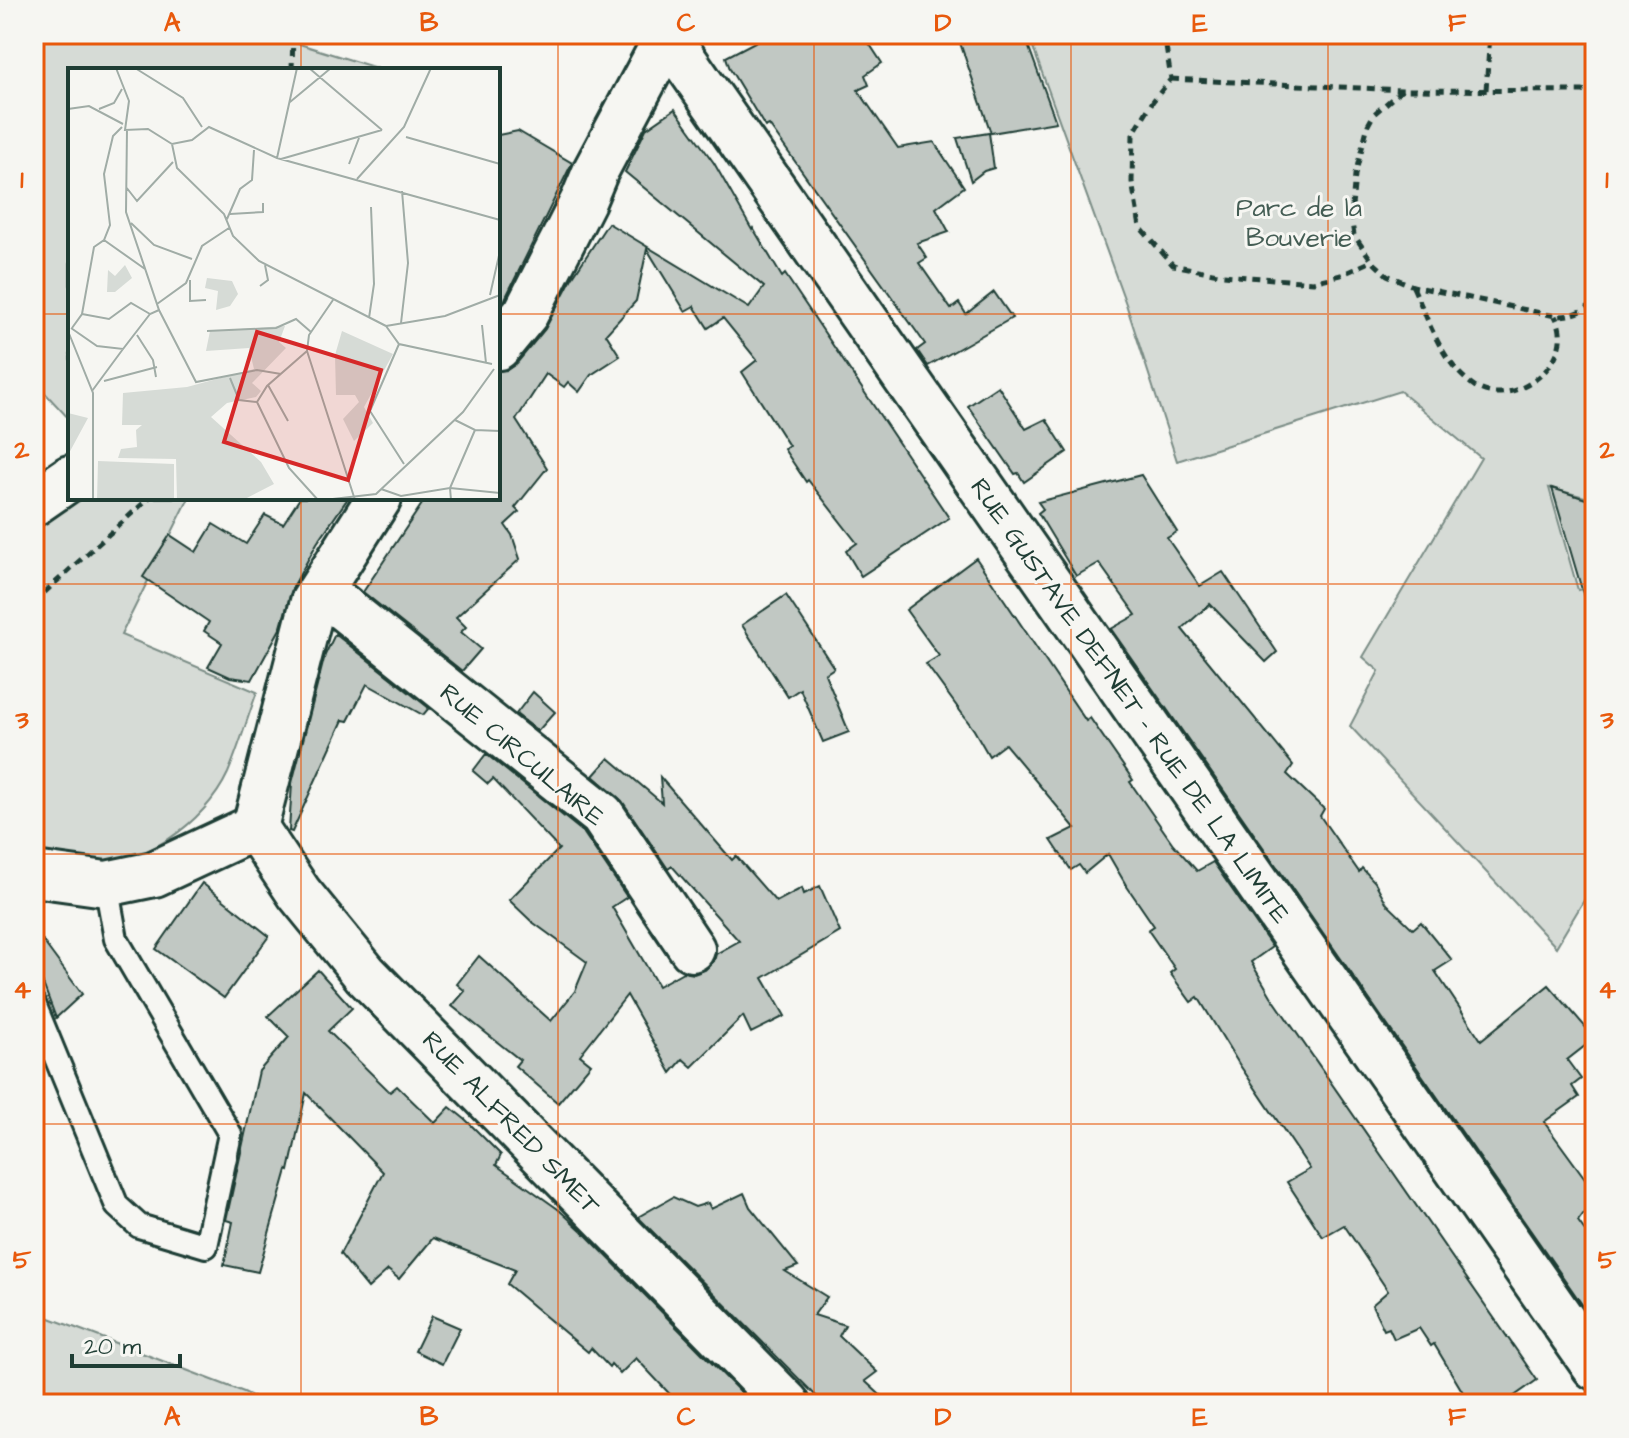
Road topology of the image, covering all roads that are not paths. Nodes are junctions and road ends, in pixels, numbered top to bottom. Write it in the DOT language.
graph roads {
  1 [pos="667,36"];
  2 [pos="500,345"];
  3 [pos="68,479"];
  4 [pos="378,500"];
  5 [pos="34,503"];
  6 [pos="321,590"];
  7 [pos="255,827"];
  8 [pos="34,874"];
  9 [pos="106,884"];
  10 [pos="692,949"];
  11 [pos="34,1004"];
  12 [pos="1595,1367"];
  13 [pos="787,1404"];
  1 -- 2 [label="street"];
  1 -- 12 [label="street, RUE GUSTAVE DEFNET - RUE DE LA LIMITE"];
  3 -- 5 [label="street"];
  4 -- 6 [label="street"];
  6 -- 7 [label="street"];
  6 -- 10 [label="street, RUE CIRCULAIRE"];
  7 -- 9 [label="street"];
  7 -- 13 [label="street, RUE ALFRED SMET"];
  8 -- 9 [label="street"];
  9 -- 11 [label="lane"];
}
